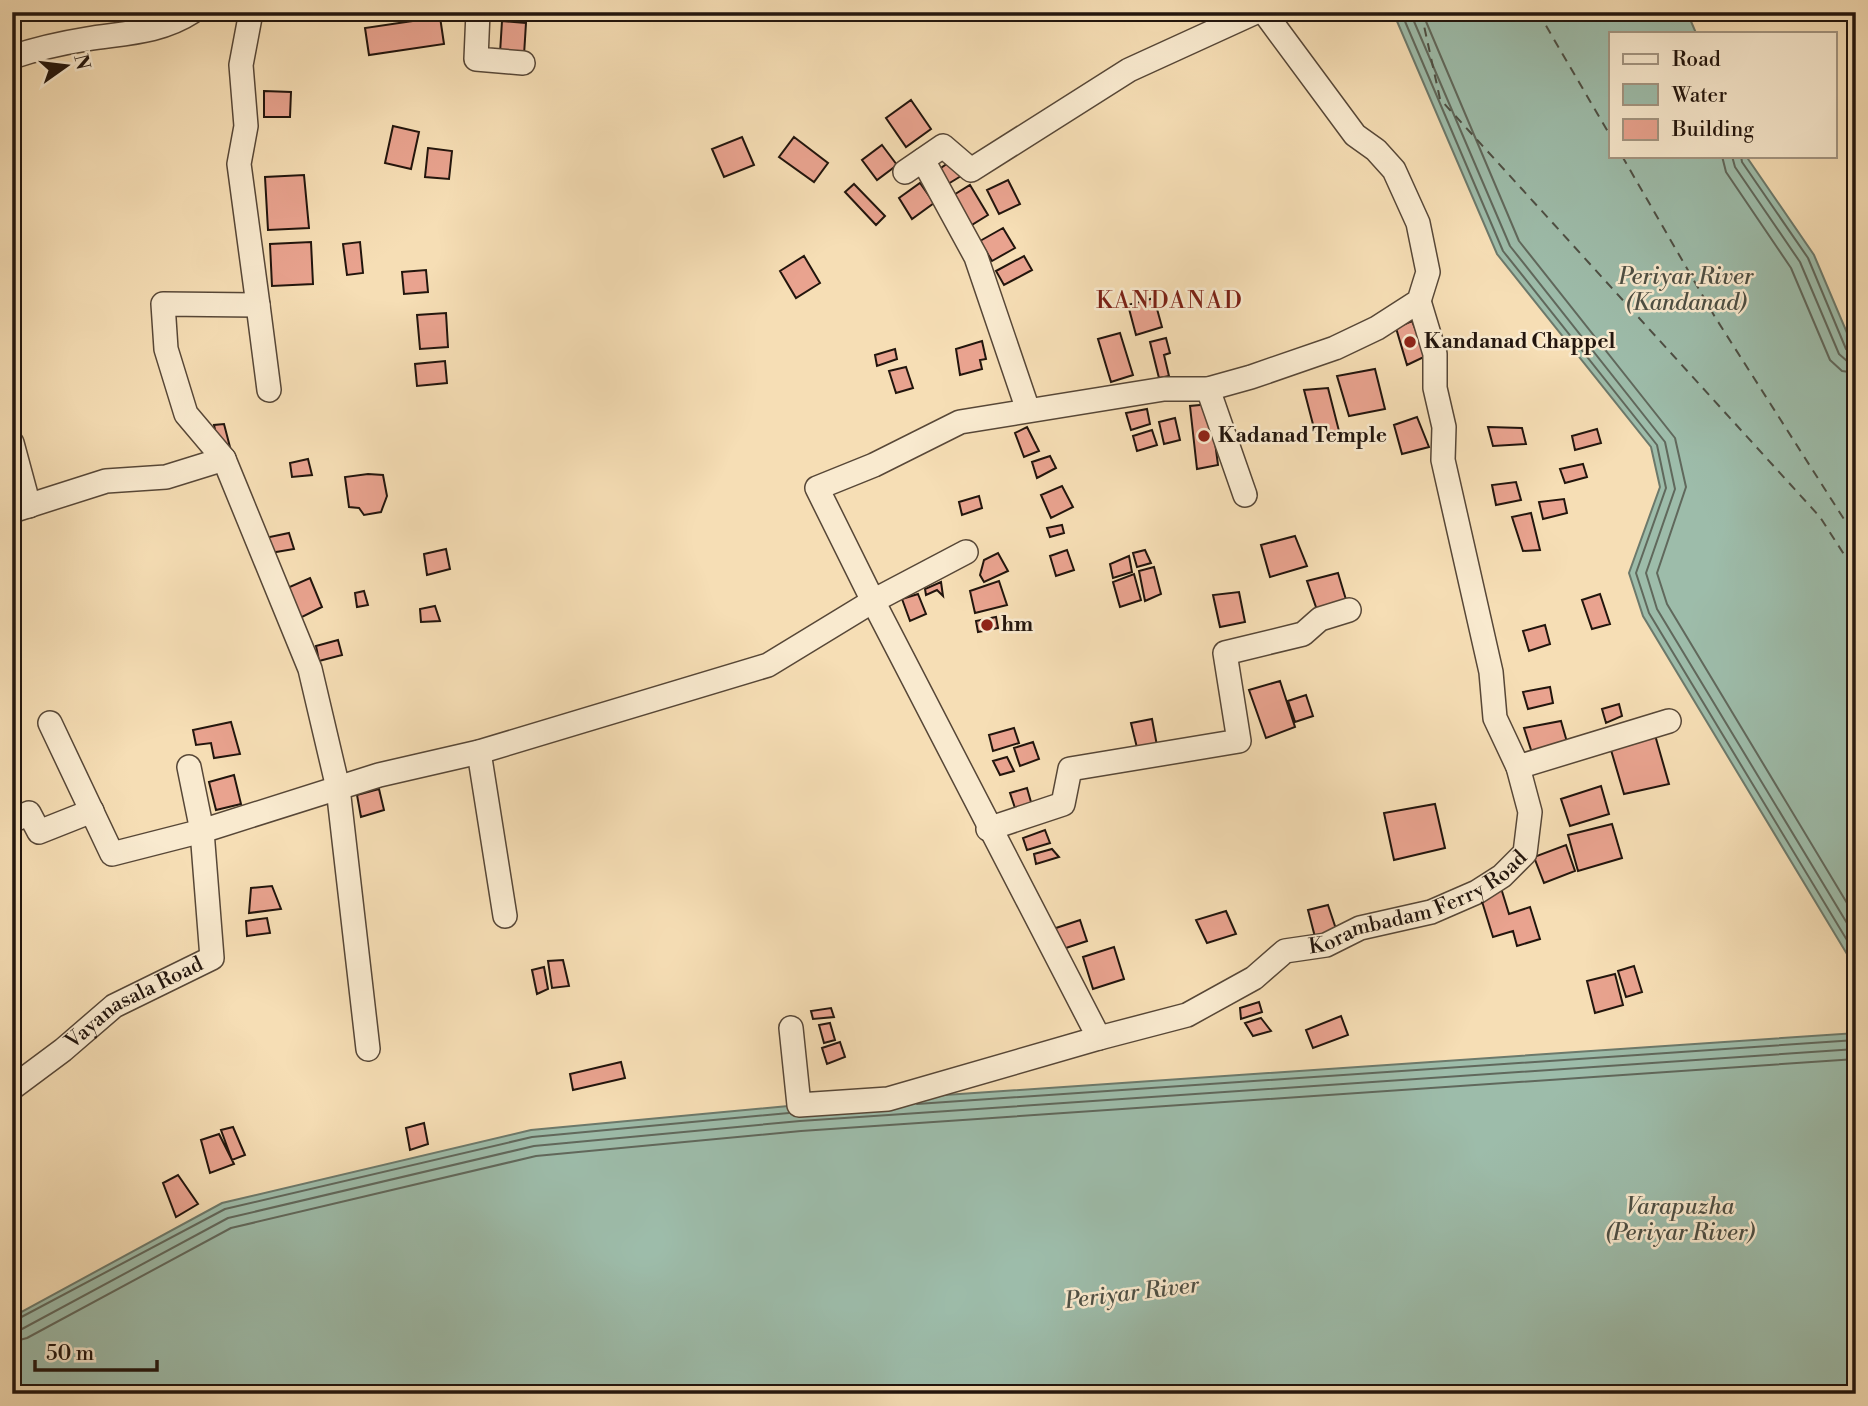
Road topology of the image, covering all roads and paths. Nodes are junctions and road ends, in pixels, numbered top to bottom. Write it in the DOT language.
graph roads {
  1 [pos="192,12"];
  2 [pos="251,12"];
  3 [pos="478,12"];
  4 [pos="1256,12"];
  5 [pos="1264,12"];
  6 [pos="12,57"];
  7 [pos="523,63"];
  8 [pos="1419,301"];
  9 [pos="257,305"];
  10 [pos="1208,389"];
  11 [pos="269,390"];
  12 [pos="1028,410"];
  13 [pos="12,443"];
  14 [pos="224,459"];
  15 [pos="1245,495"];
  16 [pos="21,508"];
  17 [pos="966,552"];
  18 [pos="873,601"];
  19 [pos="1349,610"];
  20 [pos="1669,722"];
  21 [pos="50,723"];
  22 [pos="479,752"];
  23 [pos="189,767"];
  24 [pos="1518,767"];
  25 [pos="338,788"];
  26 [pos="92,811"];
  27 [pos="12,821"];
  28 [pos="988,829"];
  29 [pos="202,831"];
  30 [pos="505,916"];
  31 [pos="791,1028"];
  32 [pos="1099,1038"];
  33 [pos="368,1049"];
  34 [pos="12,1088"];
  1 -- 6 [label="street"];
  2 -- 9 [label="street"];
  3 -- 7 [label="street"];
  4 -- 12 [label="street"];
  5 -- 8 [label="street"];
  8 -- 10 [label="street"];
  8 -- 24 [label="street, Korambadam Ferry Road"];
  9 -- 11 [label="street"];
  9 -- 14 [label="street"];
  10 -- 12 [label="street"];
  10 -- 15 [label="street"];
  12 -- 18 [label="street"];
  13 -- 16 [label="street"];
  14 -- 16 [label="street"];
  14 -- 25 [label="street"];
  17 -- 18 [label="street"];
  18 -- 22 [label="street"];
  18 -- 28 [label="street"];
  19 -- 28 [label="street"];
  20 -- 24 [label="street"];
  21 -- 26 [label="street"];
  22 -- 25 [label="street"];
  22 -- 30 [label="street"];
  23 -- 29 [label="street"];
  24 -- 32 [label="street, Korambadam Ferry Road"];
  25 -- 29 [label="street"];
  25 -- 33 [label="street"];
  26 -- 27 [label="street"];
  26 -- 29 [label="street"];
  28 -- 32 [label="street"];
  29 -- 34 [label="street, Vayanasala Road"];
  31 -- 32 [label="street, Korambadam Ferry Road"];
}
